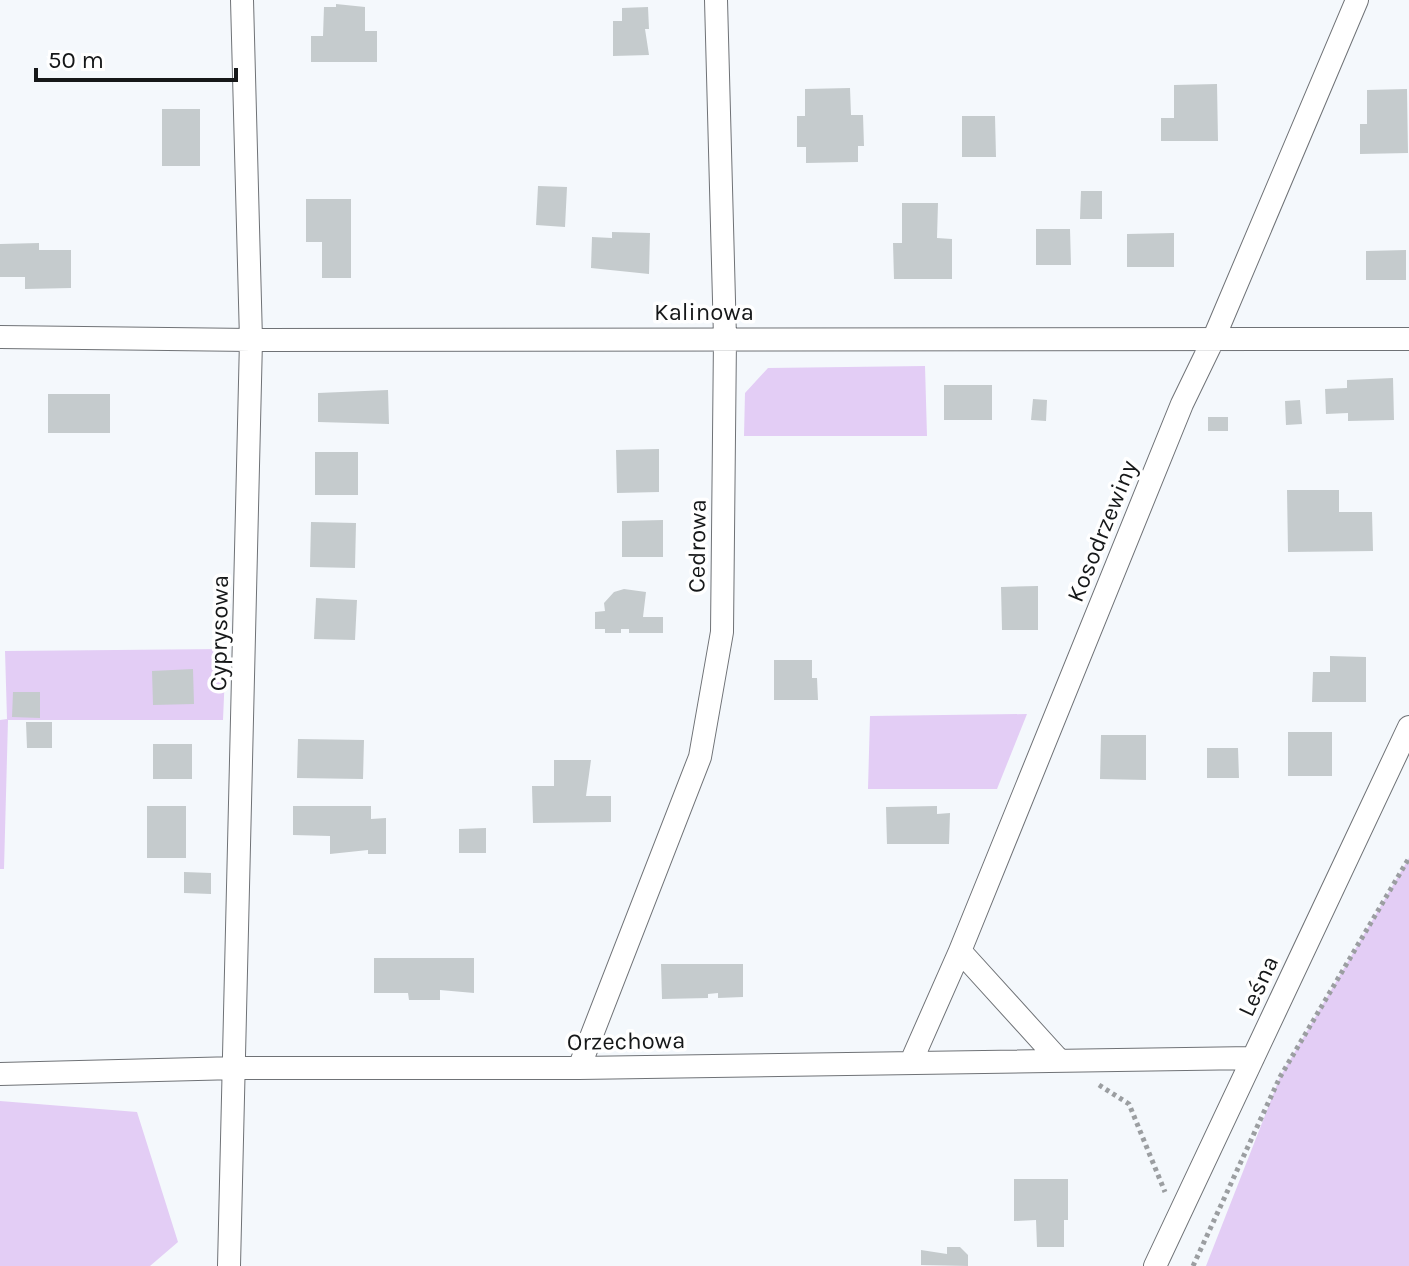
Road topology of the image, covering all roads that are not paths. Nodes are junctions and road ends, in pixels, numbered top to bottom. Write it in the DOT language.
graph roads {
  1 [pos="242,0"];
  2 [pos="716,0"];
  3 [pos="1357,0"];
  4 [pos="0,337"];
  5 [pos="725,338"];
  6 [pos="1409,339"];
  7 [pos="251,340"];
  8 [pos="1213,340"];
  9 [pos="1409,727"];
  10 [pos="960,951"];
  11 [pos="1253,1058"];
  12 [pos="1058,1059"];
  13 [pos="911,1062"];
  14 [pos="237,1068"];
  15 [pos="579,1068"];
  16 [pos="0,1074"];
  17 [pos="229,1266"];
  18 [pos="1155,1266"];
  1 -- 7 [label="street, Cyprysowa"];
  2 -- 5 [label="street, Cedrowa"];
  3 -- 8 [label="street, Kosodrzewiny"];
  4 -- 7 [label="street, Kalinowa"];
  5 -- 7 [label="street, Kalinowa"];
  5 -- 8 [label="street, Kalinowa"];
  5 -- 15 [label="street, Cedrowa"];
  6 -- 8 [label="street, Kalinowa"];
  7 -- 14 [label="street, Cyprysowa"];
  8 -- 10 [label="street, Kosodrzewiny"];
  9 -- 11 [label="street, Leśna"];
  10 -- 12 [label="street"];
  10 -- 13 [label="street, Kosodrzewiny"];
  11 -- 12 [label="street, Orzechowa"];
  11 -- 18 [label="street, Leśna"];
  12 -- 13 [label="street, Orzechowa"];
  13 -- 15 [label="street, Orzechowa"];
  14 -- 15 [label="street, Orzechowa"];
  14 -- 16 [label="street, Orzechowa"];
  14 -- 17 [label="street, Cyprysowa"];
}
